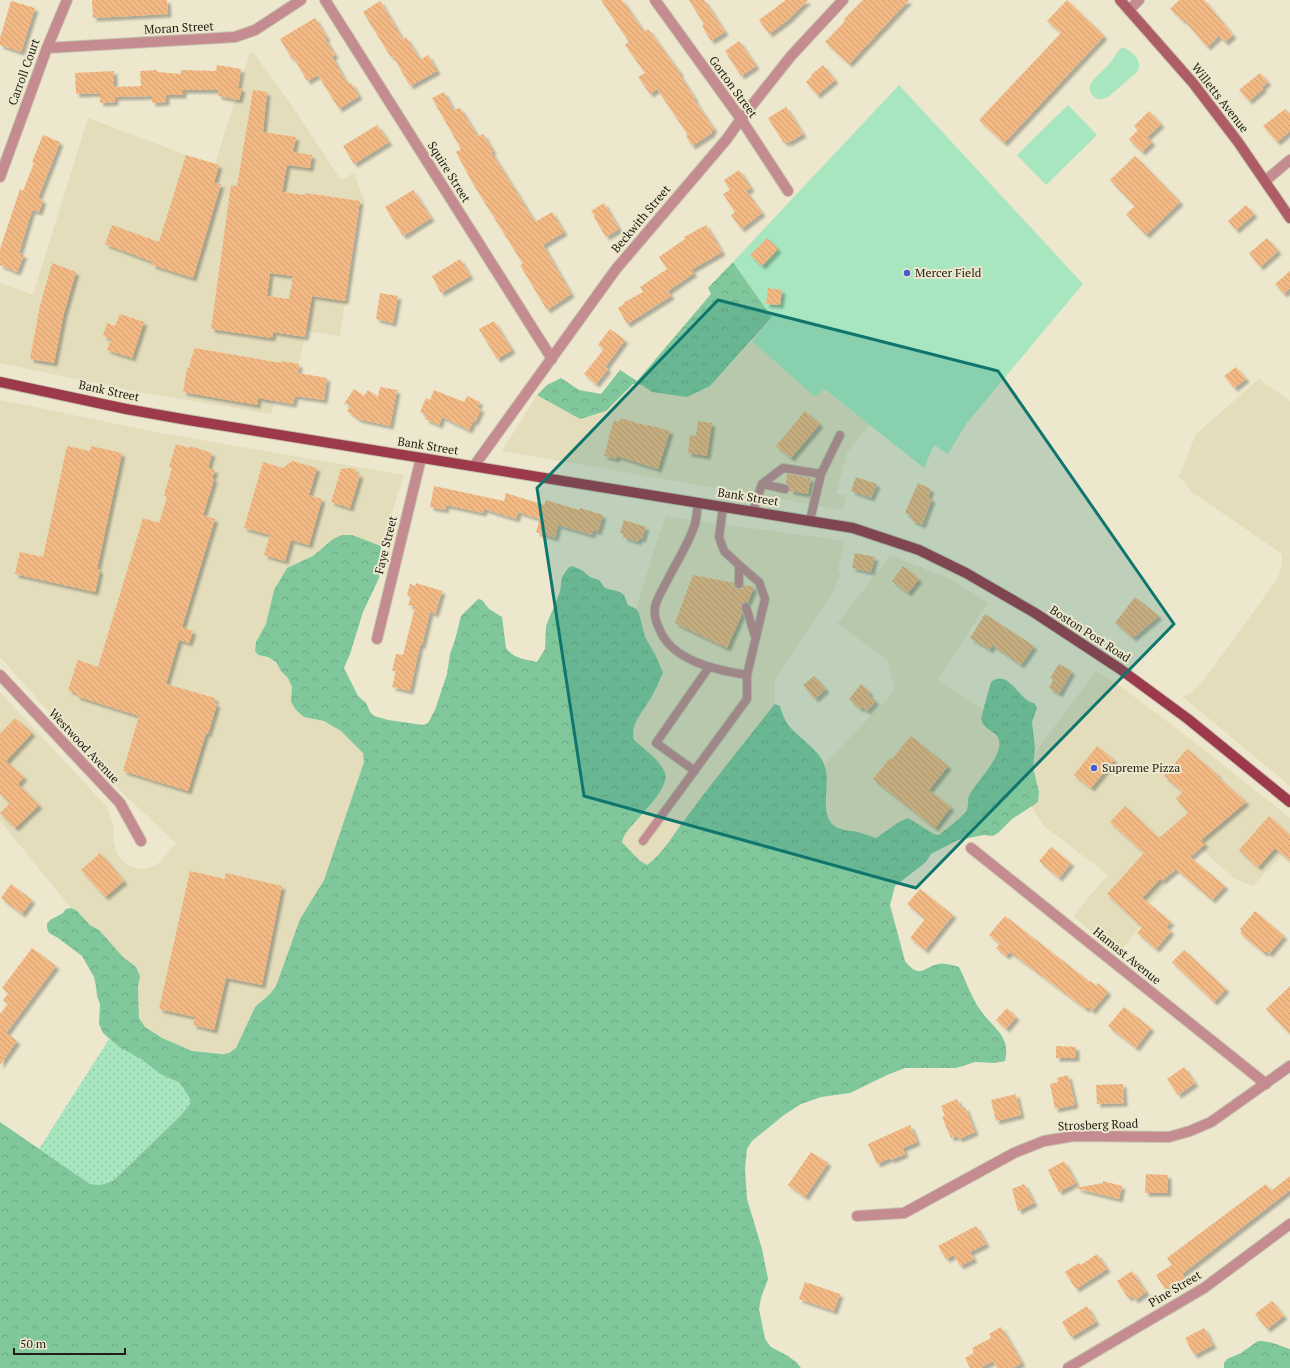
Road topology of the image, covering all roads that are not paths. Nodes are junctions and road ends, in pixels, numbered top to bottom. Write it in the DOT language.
graph roads {
  1 [pos="67,0"];
  2 [pos="302,0"];
  3 [pos="325,0"];
  4 [pos="655,0"];
  5 [pos="843,0"];
  6 [pos="1120,0"];
  7 [pos="1140,0"];
  8 [pos="1130,10"];
  9 [pos="47,48"];
  10 [pos="740,119"];
  11 [pos="1290,160"];
  12 [pos="0,177"];
  13 [pos="1266,181"];
  14 [pos="788,191"];
  15 [pos="1290,218"];
  16 [pos="552,359"];
  17 [pos="0,382"];
  18 [pos="840,435"];
  19 [pos="421,458"];
  20 [pos="474,466"];
  21 [pos="821,474"];
  22 [pos="762,484"];
  23 [pos="785,489"];
  24 [pos="698,502"];
  25 [pos="723,507"];
  26 [pos="753,512"];
  27 [pos="810,520"];
  28 [pos="853,528"];
  29 [pos="739,565"];
  30 [pos="739,584"];
  31 [pos="746,607"];
  32 [pos="755,637"];
  33 [pos="377,639"];
  34 [pos="709,667"];
  35 [pos="747,675"];
  36 [pos="0,676"];
  37 [pos="695,771"];
  38 [pos="1290,802"];
  39 [pos="141,841"];
  40 [pos="643,841"];
  41 [pos="971,848"];
  42 [pos="1290,1066"];
  43 [pos="1266,1084"];
  44 [pos="857,1216"];
  45 [pos="1290,1224"];
  46 [pos="1068,1368"];
  1 -- 9 [label="street, Carroll Court"];
  2 -- 9 [label="street, Moran Street"];
  3 -- 16 [label="street, Squire Street"];
  4 -- 10 [label="street, Gorton Street"];
  5 -- 10 [label="street, Beckwith Street"];
  6 -- 8 [label="street, Willetts Avenue"];
  7 -- 8 [label="street"];
  8 -- 13 [label="street, Willetts Avenue"];
  9 -- 12 [label="street, Carroll Court"];
  10 -- 14 [label="street, Gorton Street"];
  10 -- 16 [label="street, Beckwith Street"];
  11 -- 13 [label="street"];
  13 -- 15 [label="street, Willetts Avenue"];
  16 -- 20 [label="street, Beckwith Street"];
  17 -- 19 [label="main road, Bank Street"];
  18 -- 21 [label="lane"];
  19 -- 20 [label="main road, Bank Street"];
  19 -- 33 [label="street, Faye Street"];
  20 -- 24 [label="main road, Bank Street"];
  21 -- 22 [label="lane"];
  21 -- 27 [label="lane"];
  22 -- 23 [label="lane"];
  22 -- 26 [label="lane"];
  24 -- 25 [label="main road, Bank Street"];
  24 -- 34 [label="lane"];
  25 -- 26 [label="main road, Bank Street"];
  25 -- 29 [label="lane"];
  26 -- 27 [label="main road, Bank Street"];
  27 -- 28 [label="main road, Bank Street"];
  28 -- 38 [label="main road, Boston Post Road"];
  29 -- 30 [label="lane"];
  29 -- 32 [label="lane"];
  31 -- 32 [label="lane"];
  32 -- 35 [label="lane"];
  34 -- 35 [label="lane"];
  34 -- 37 [label="lane"];
  35 -- 37 [label="lane"];
  36 -- 39 [label="street, Westwood Avenue"];
  37 -- 40 [label="lane"];
  41 -- 43 [label="street, Hamast Avenue"];
  42 -- 43 [label="street, Strosberg Road"];
  43 -- 44 [label="street, Strosberg Road"];
  45 -- 46 [label="street, Pine Street"];
}
